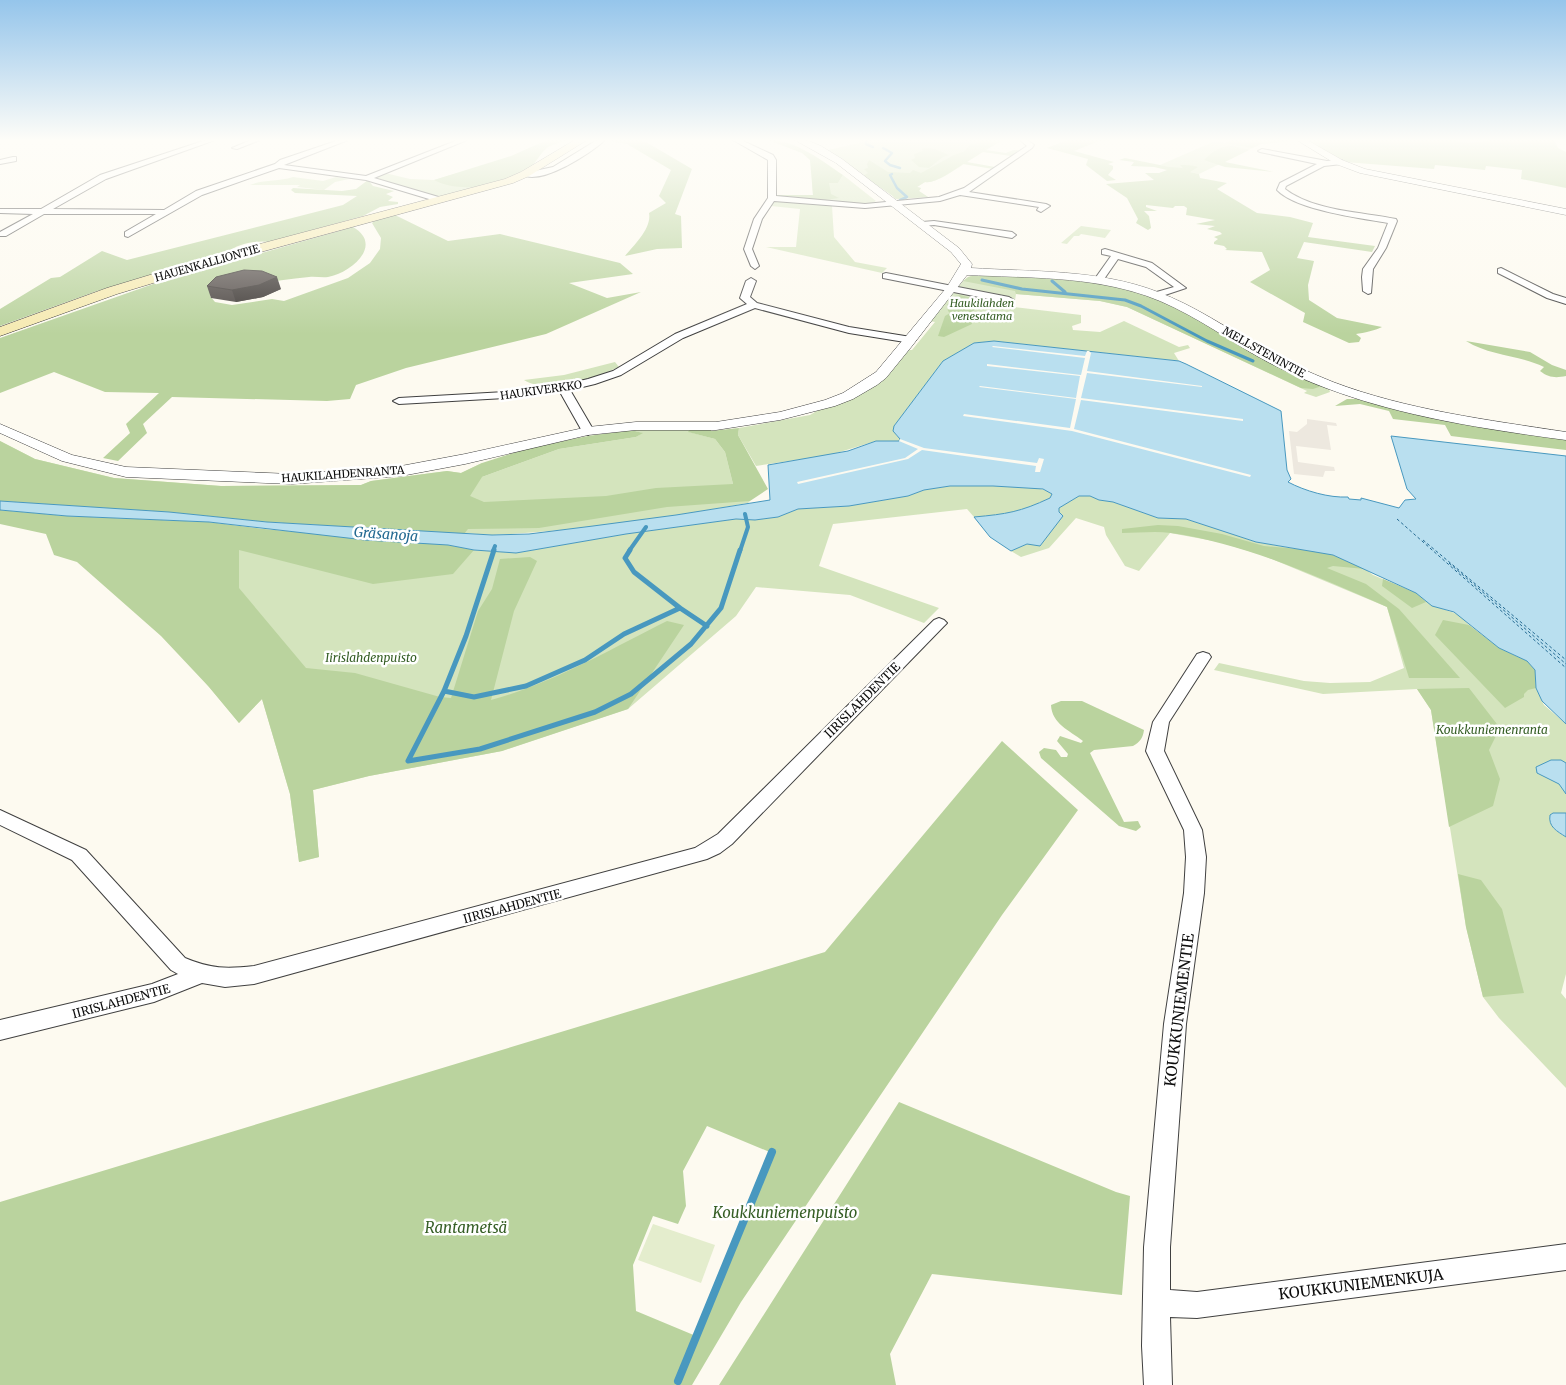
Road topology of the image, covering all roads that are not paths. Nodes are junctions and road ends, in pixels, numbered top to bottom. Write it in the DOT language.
graph roads {
  1 [pos="55,205"];
  2 [pos="178,205"];
  3 [pos="422,205"];
  4 [pos="768,205"];
  5 [pos="853,205"];
  6 [pos="871,205"];
  7 [pos="895,205"];
  8 [pos="1037,205"];
  9 [pos="1317,205"];
  10 [pos="1529,205"];
  11 [pos="1041,210"];
  12 [pos="0,211"];
  13 [pos="42,212"];
  14 [pos="164,212"];
  15 [pos="1566,212"];
  16 [pos="922,224"];
  17 [pos="3,234"];
  18 [pos="128,234"];
  19 [pos="1012,235"];
  20 [pos="1105,252"];
  21 [pos="1116,255"];
  22 [pos="755,266"];
  23 [pos="964,271"];
  24 [pos="1501,271"];
  25 [pos="886,276"];
  26 [pos="1099,280"];
  27 [pos="751,281"];
  28 [pos="951,289"];
  29 [pos="1368,291"];
  30 [pos="1156,295"];
  31 [pos="1009,300"];
  32 [pos="1566,301"];
  33 [pos="754,305"];
  34 [pos="0,332"];
  35 [pos="911,340"];
  36 [pos="564,388"];
  37 [pos="399,401"];
  38 [pos="0,428"];
  39 [pos="588,430"];
  40 [pos="1566,436"];
  41 [pos="939,623"];
  42 [pos="1203,657"];
  43 [pos="0,817"];
  44 [pos="200,974"];
  45 [pos="0,1030"];
  46 [pos="1566,1257"];
  47 [pos="1156,1304"];
  48 [pos="1158,1385"];
  1 -- 13 [label="street"];
  2 -- 14 [label="street"];
  3 -- 34 [label="main road, HAUENKALLIONTIE"];
  4 -- 22 [label="street"];
  5 -- 6 [label="street"];
  7 -- 16 [label="street"];
  8 -- 11 [label="street"];
  9 -- 29 [label="street"];
  10 -- 15 [label="street"];
  12 -- 13 [label="street"];
  13 -- 14 [label="street"];
  13 -- 17 [label="street"];
  14 -- 18 [label="street"];
  16 -- 19 [label="street"];
  16 -- 23 [label="street"];
  20 -- 21 [label="street"];
  21 -- 26 [label="street"];
  21 -- 30 [label="street"];
  23 -- 26 [label="street, MELLSTENINTIE"];
  23 -- 28 [label="street, HAUKILAHDENRANTA"];
  24 -- 32 [label="street"];
  25 -- 28 [label="street"];
  26 -- 30 [label="street, MELLSTENINTIE"];
  27 -- 33 [label="street"];
  28 -- 31 [label="street"];
  28 -- 35 [label="street, HAUKILAHDENRANTA"];
  30 -- 40 [label="street, MELLSTENINTIE"];
  33 -- 35 [label="street"];
  33 -- 36 [label="street, HAUKIVERKKO"];
  35 -- 39 [label="street, HAUKILAHDENRANTA"];
  36 -- 37 [label="street, HAUKIVERKKO"];
  36 -- 39 [label="street"];
  38 -- 39 [label="street, HAUKILAHDENRANTA"];
  41 -- 44 [label="street, IIRISLAHDENTIE"];
  42 -- 47 [label="street, KOUKKUNIEMENTIE"];
  43 -- 44 [label="street"];
  44 -- 45 [label="street, IIRISLAHDENTIE"];
  46 -- 47 [label="street, KOUKKUNIEMENKUJA"];
  47 -- 48 [label="street, KOUKKUNIEMENTIE"];
}
